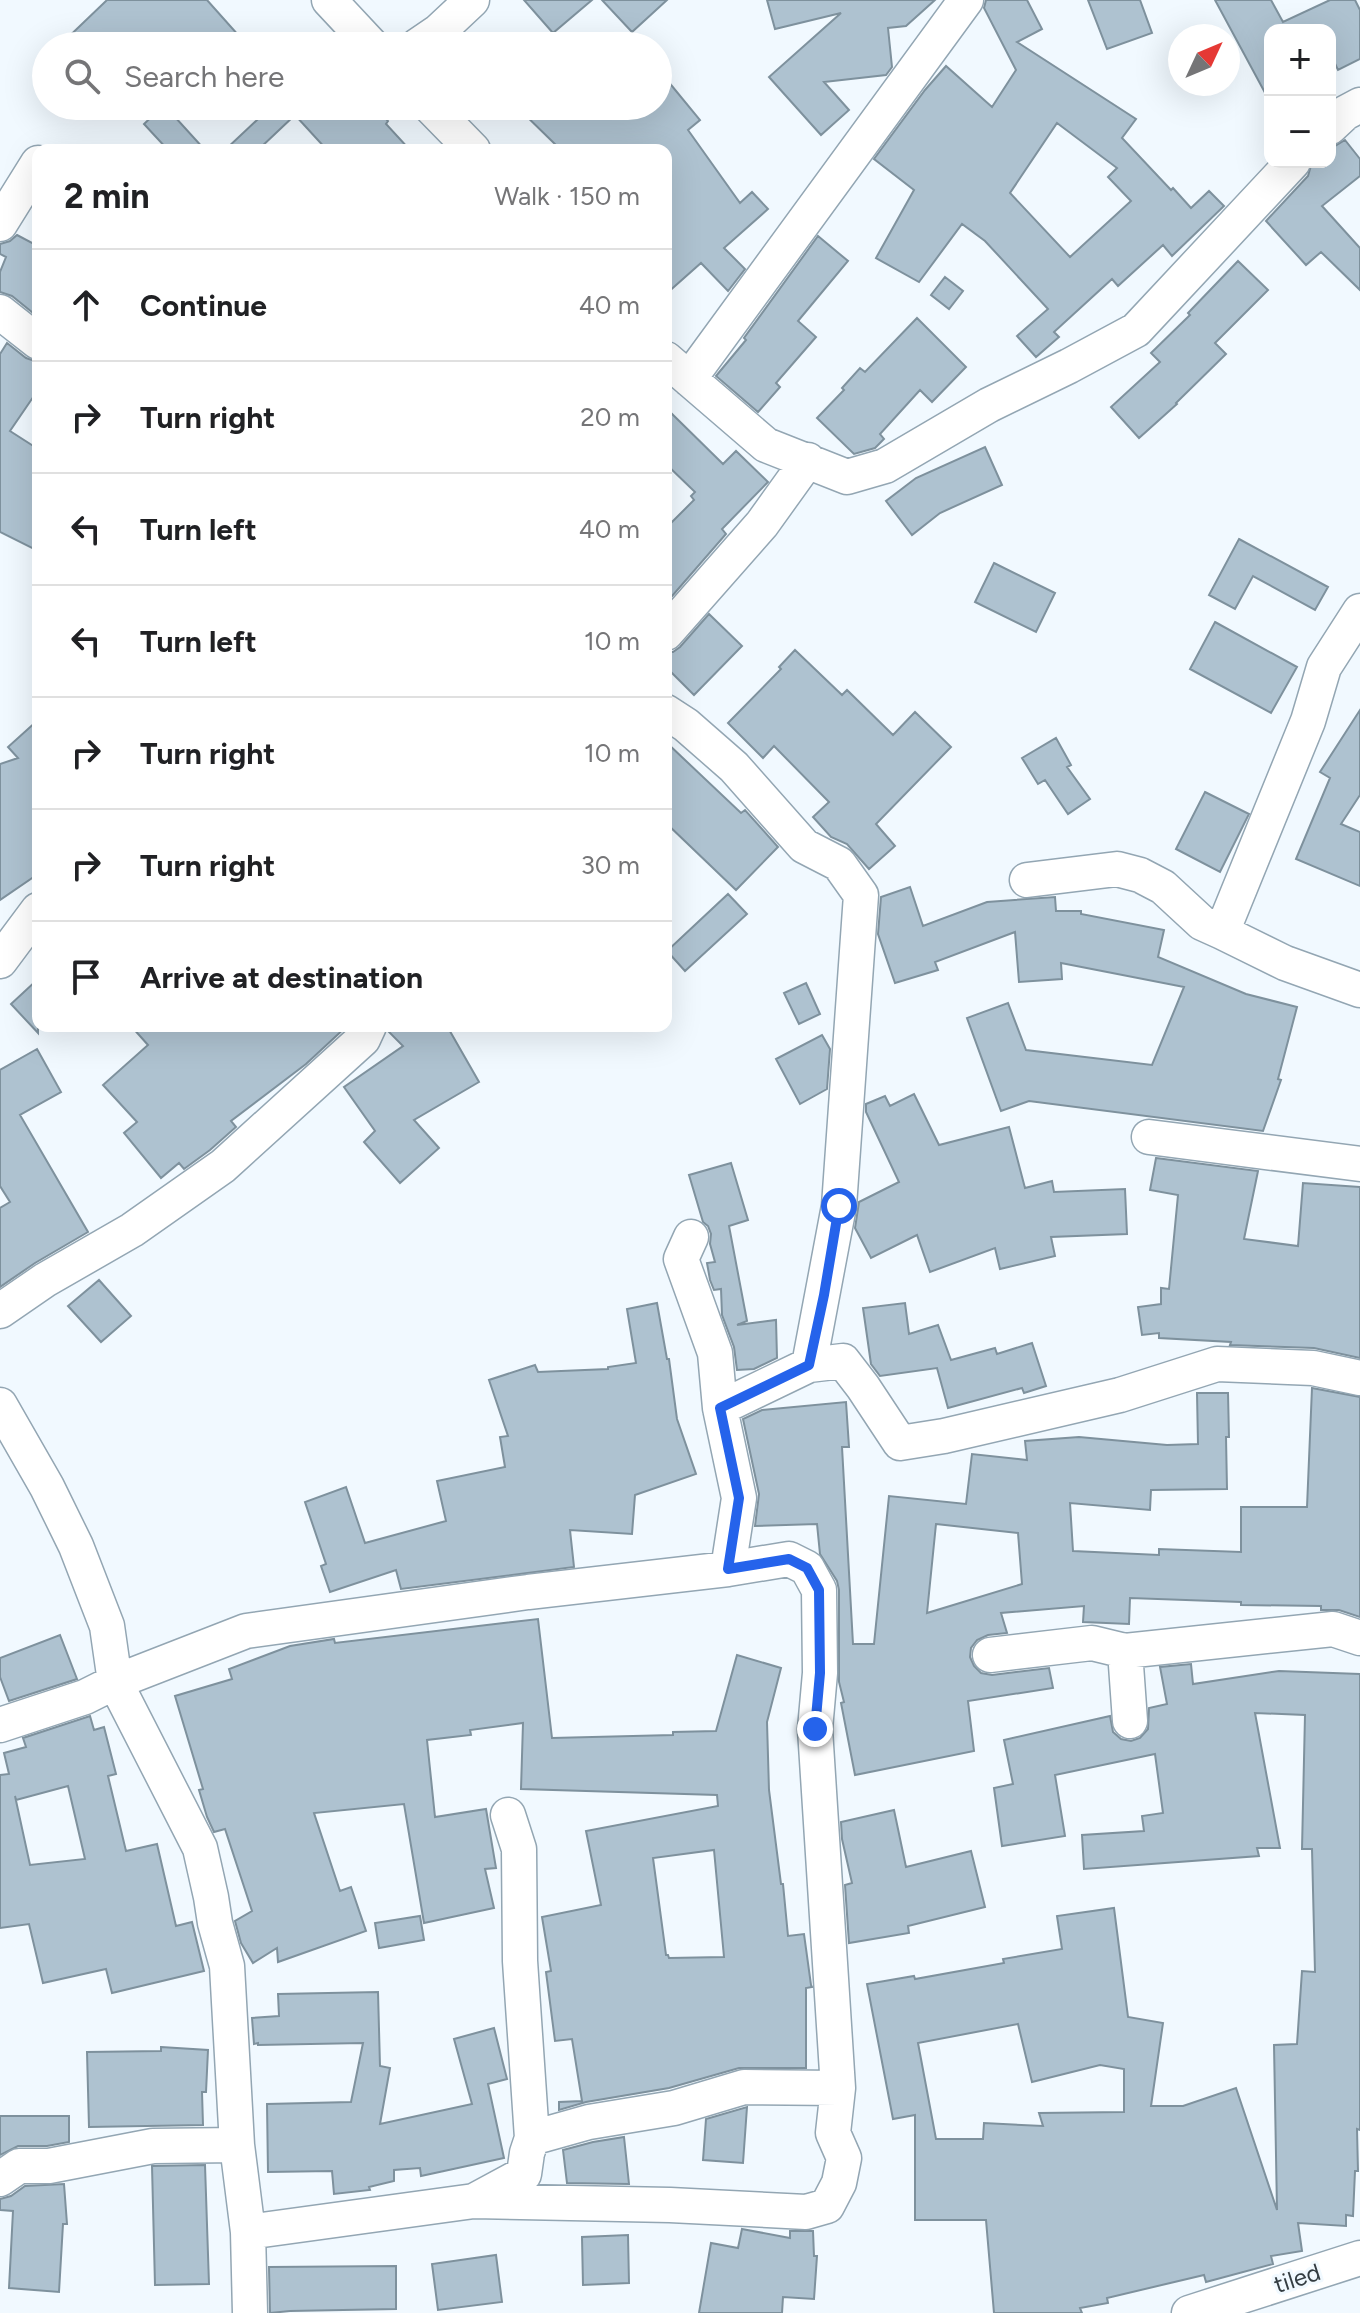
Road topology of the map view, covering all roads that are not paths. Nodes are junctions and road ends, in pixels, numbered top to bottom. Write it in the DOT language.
graph roads {
  1 [pos="329,0"];
  2 [pos="472,0"];
  3 [pos="966,0"];
  4 [pos="359,32"];
  5 [pos="438,32"];
  6 [pos="1360,105"];
  7 [pos="442,120"];
  8 [pos="1336,121"];
  9 [pos="463,144"];
  10 [pos="1287,168"];
  11 [pos="32,173"];
  12 [pos="0,224"];
  13 [pos="0,312"];
  14 [pos="32,337"];
  15 [pos="677,369"];
  16 [pos="808,460"];
  17 [pos="1360,611"];
  18 [pos="672,626"];
  19 [pos="672,716"];
  20 [pos="1027,880"];
  21 [pos="32,918"];
  22 [pos="1222,932"];
  23 [pos="0,961"];
  24 [pos="1360,990"];
  25 [pos="366,1032"];
  26 [pos="1149,1137"];
  27 [pos="1360,1164"];
  28 [pos="691,1237"];
  29 [pos="0,1311"];
  30 [pos="809,1365"];
  31 [pos="1360,1378"];
  32 [pos="0,1405"];
  33 [pos="720,1408"];
  34 [pos="728,1569"];
  35 [pos="1360,1638"];
  36 [pos="1125,1651"];
  37 [pos="990,1655"];
  38 [pos="115,1682"];
  39 [pos="1130,1721"];
  40 [pos="0,1725"];
  41 [pos="508,1815"];
  42 [pos="838,2088"];
  43 [pos="532,2138"];
  44 [pos="237,2145"];
  45 [pos="0,2179"];
  46 [pos="474,2201"];
  47 [pos="248,2232"];
  48 [pos="1360,2258"];
  49 [pos="250,2313"];
  50 [pos="1189,2313"];
  1 -- 4 [label="street"];
  2 -- 5 [label="street"];
  3 -- 15 [label="street"];
  6 -- 8 [label="street"];
  7 -- 9 [label="street"];
  10 -- 16 [label="street"];
  11 -- 12 [label="street"];
  13 -- 14 [label="street"];
  15 -- 16 [label="street"];
  16 -- 18 [label="street"];
  17 -- 22 [label="street"];
  19 -- 30 [label="street"];
  20 -- 22 [label="street"];
  21 -- 23 [label="street"];
  22 -- 24 [label="street"];
  25 -- 29 [label="street"];
  26 -- 27 [label="street"];
  28 -- 33 [label="street"];
  30 -- 31 [label="street"];
  30 -- 33 [label="street"];
  32 -- 38 [label="street"];
  33 -- 34 [label="street"];
  34 -- 38 [label="street"];
  34 -- 42 [label="street"];
  35 -- 36 [label="street"];
  36 -- 37 [label="street"];
  36 -- 39 [label="street"];
  38 -- 40 [label="street"];
  38 -- 44 [label="street"];
  41 -- 43 [label="street"];
  42 -- 43 [label="street"];
  42 -- 46 [label="street"];
  43 -- 46 [label="street"];
  44 -- 45 [label="street"];
  44 -- 47 [label="street"];
  46 -- 47 [label="street"];
  47 -- 49 [label="street"];
  48 -- 50 [label="street, tiled"];
}
